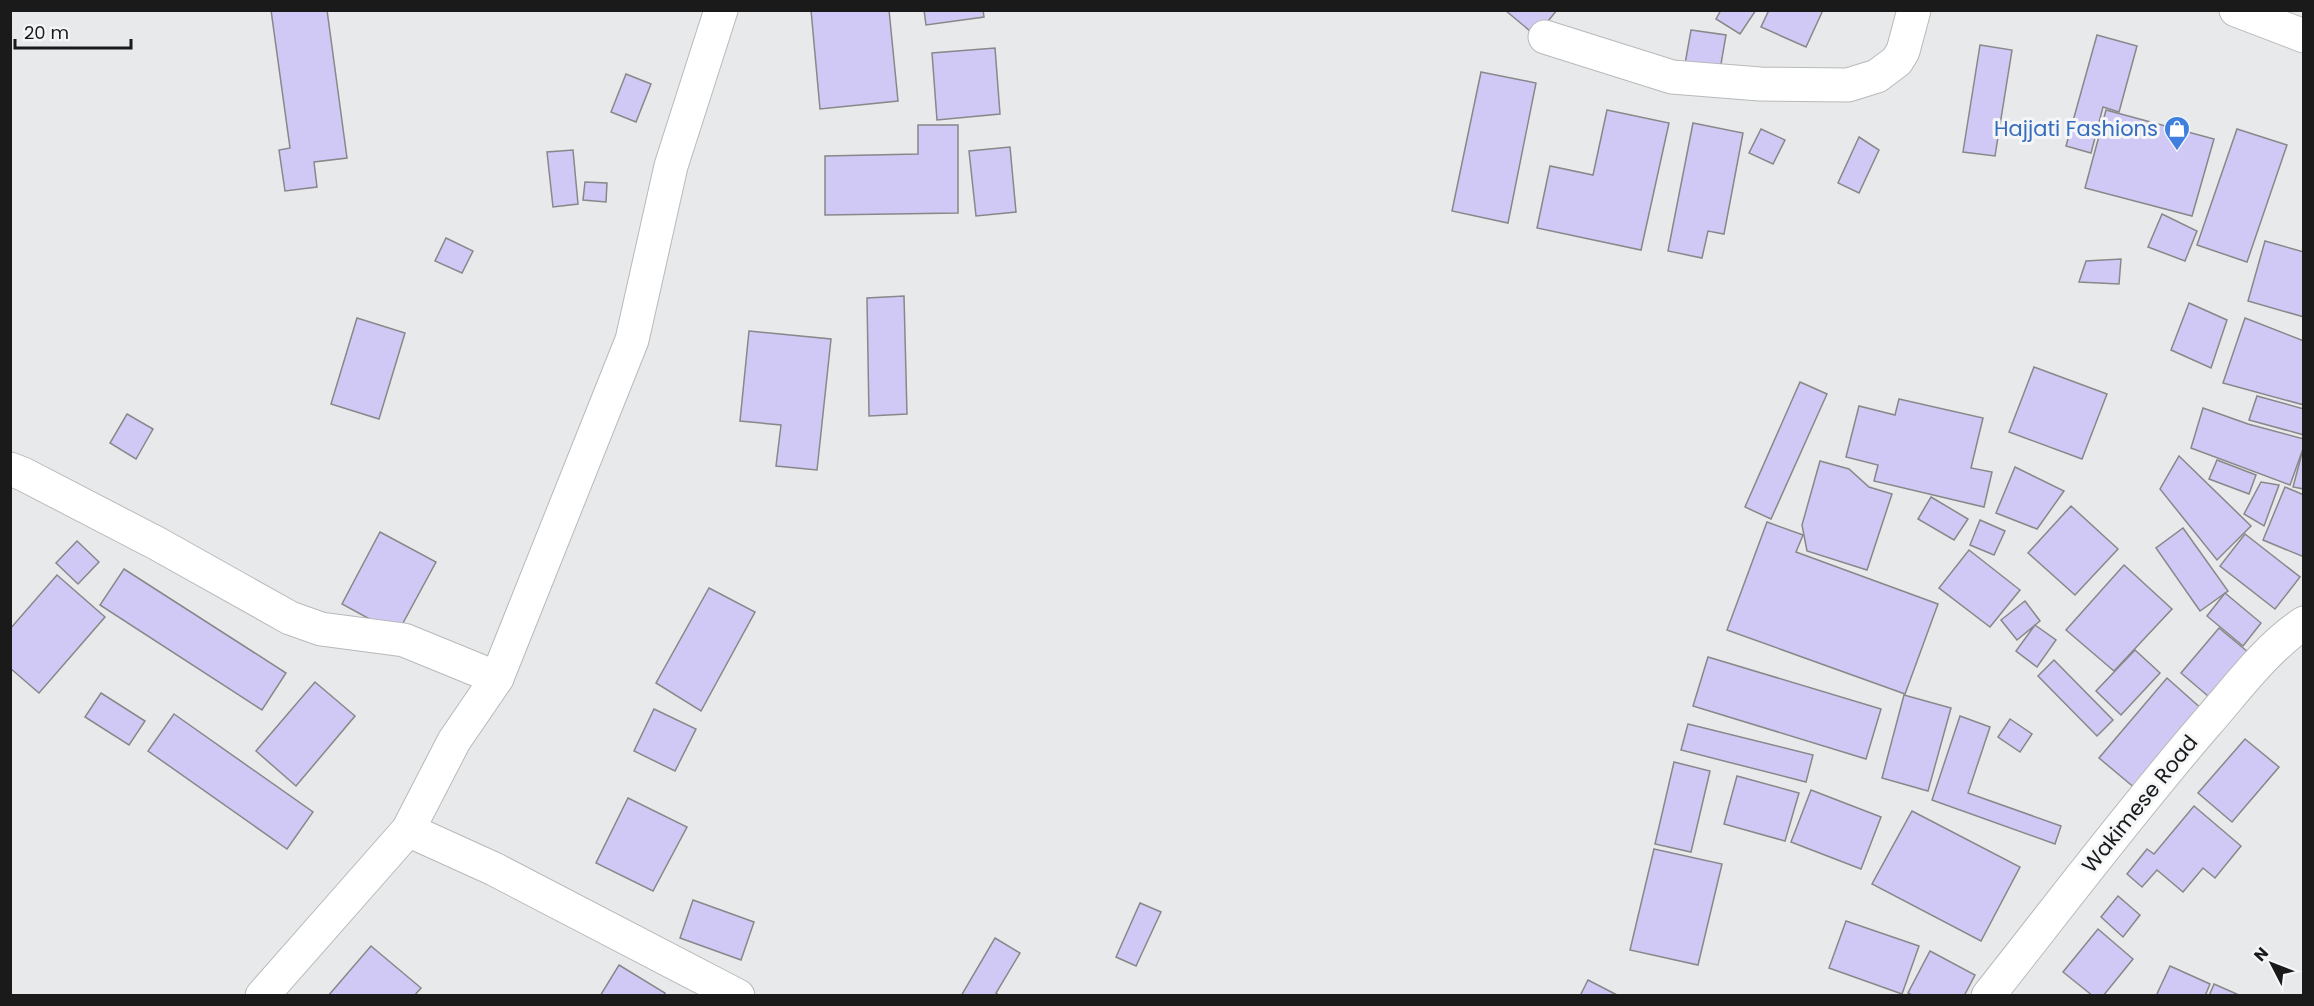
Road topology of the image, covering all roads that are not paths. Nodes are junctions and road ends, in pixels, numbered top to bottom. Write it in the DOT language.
graph roads {
  1 [pos="721,10"];
  2 [pos="1914,10"];
  3 [pos="2236,10"];
  4 [pos="2304,36"];
  5 [pos="1545,37"];
  6 [pos="10,469"];
  7 [pos="2304,623"];
  8 [pos="497,678"];
  9 [pos="408,830"];
  10 [pos="262,996"];
  11 [pos="738,996"];
  12 [pos="1988,996"];
  1 -- 8 [label="street"];
  2 -- 5 [label="street"];
  3 -- 4 [label="street"];
  6 -- 8 [label="street"];
  7 -- 12 [label="street, Wakimese Road"];
  8 -- 9 [label="street"];
  9 -- 10 [label="street"];
  9 -- 11 [label="street"];
}
